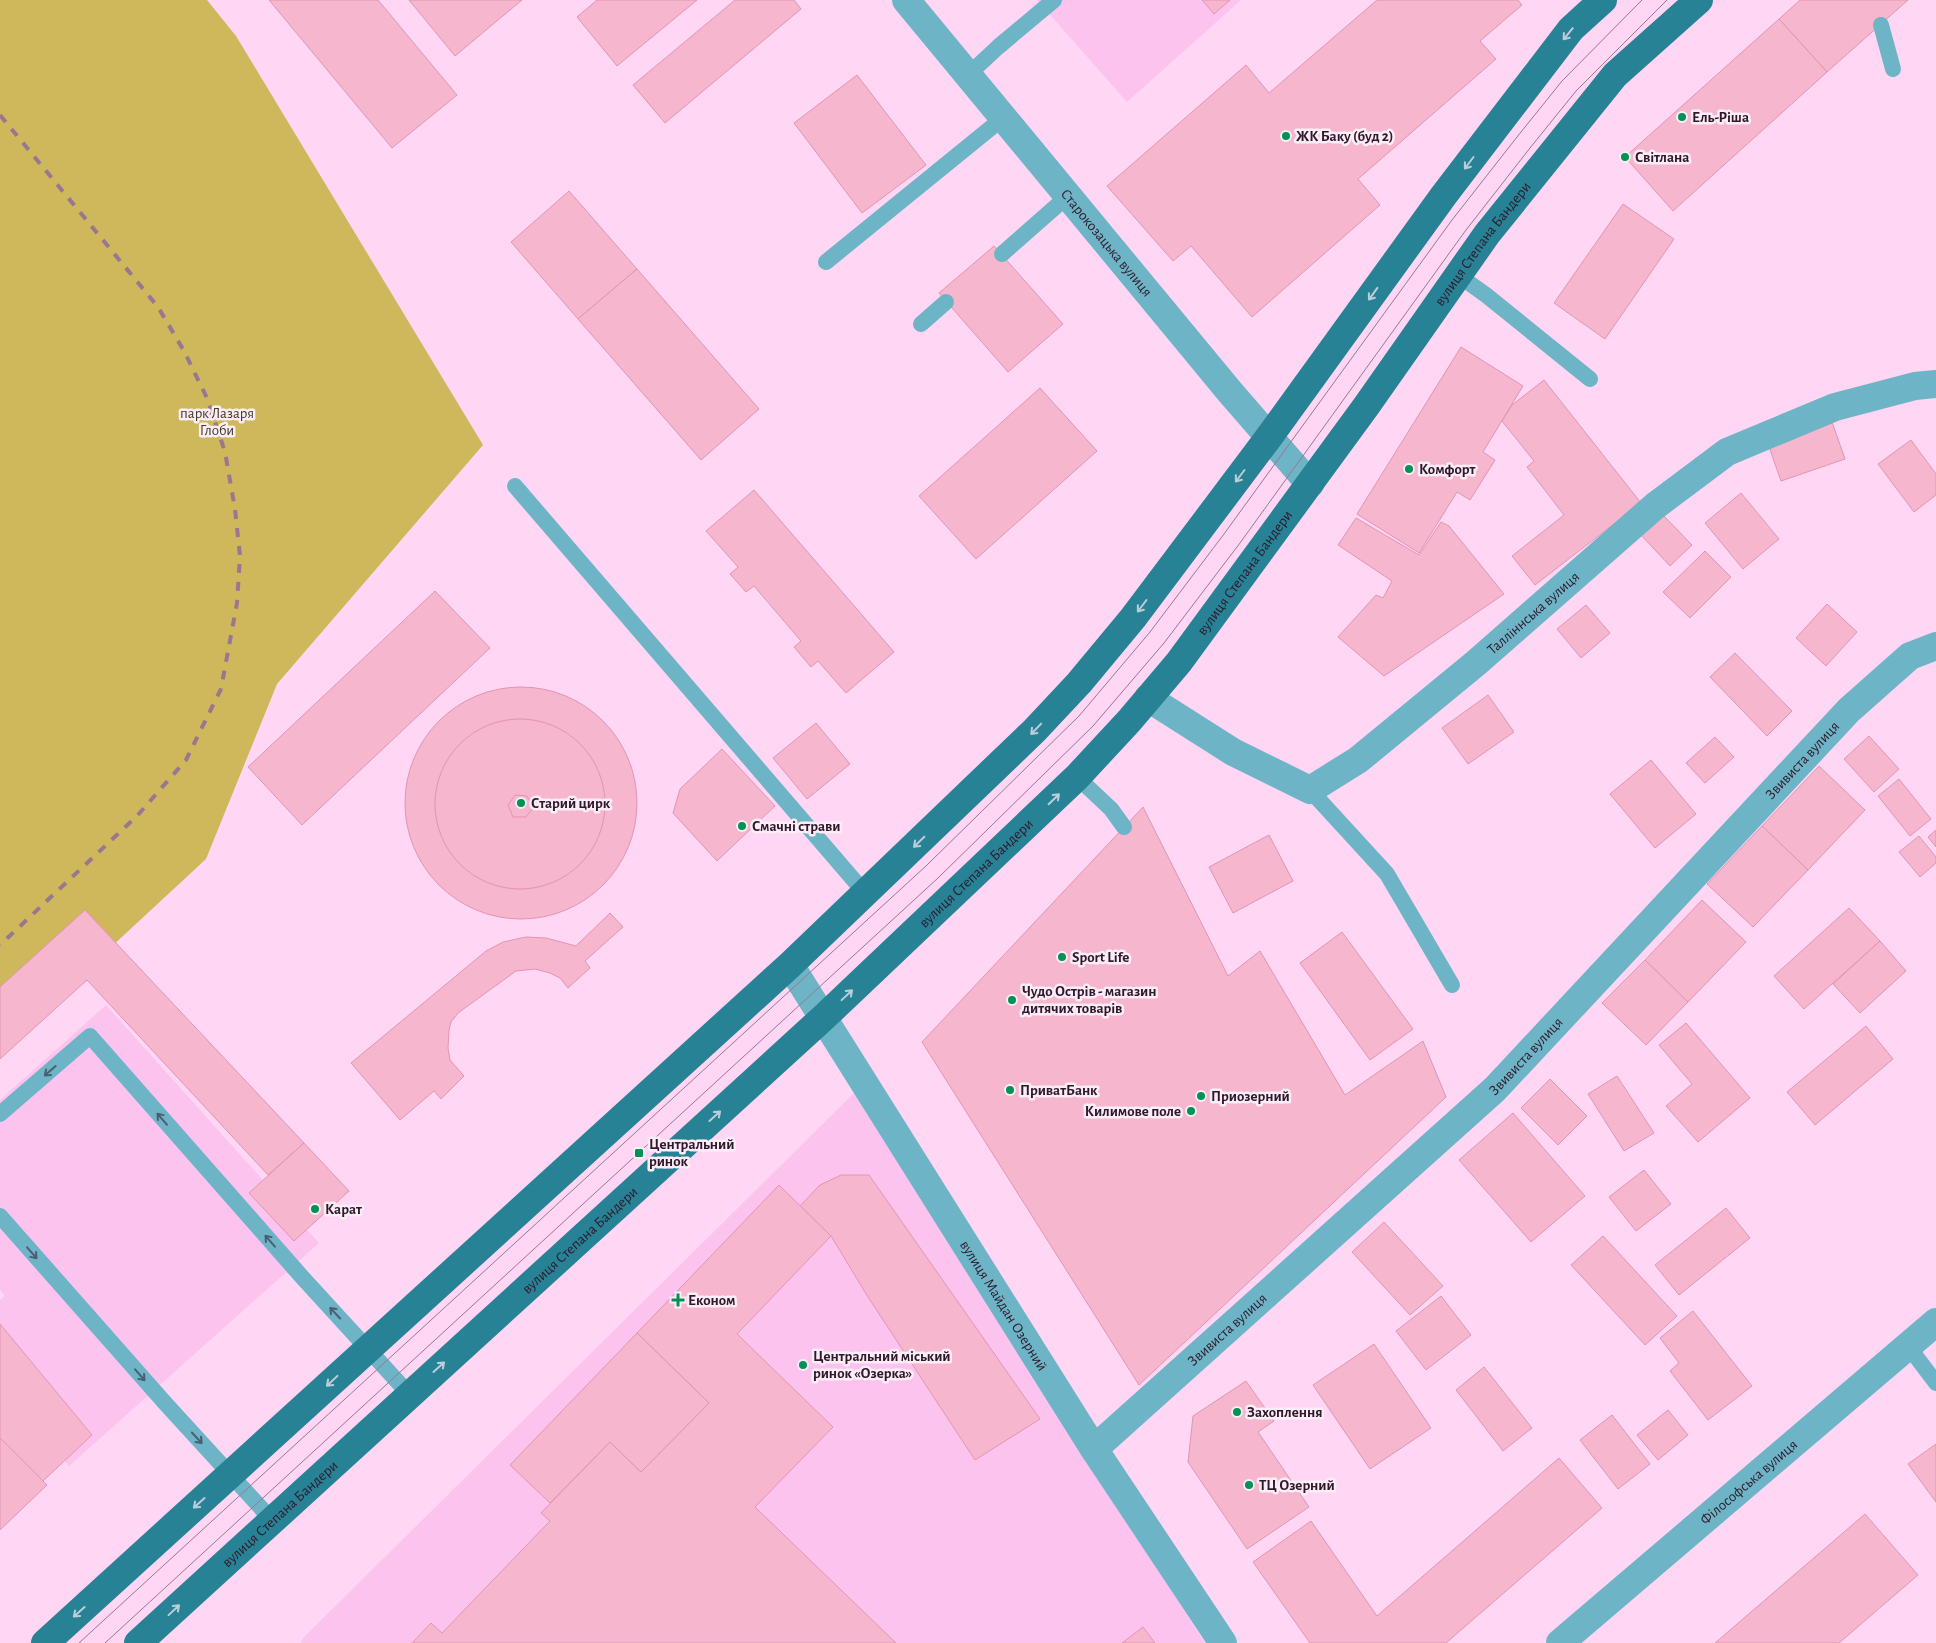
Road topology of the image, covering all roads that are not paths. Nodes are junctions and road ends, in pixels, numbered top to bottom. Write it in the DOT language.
graph roads {
  1 [pos="906,0"];
  2 [pos="1054,0"];
  3 [pos="1603,0"];
  4 [pos="1699,0"];
  5 [pos="1881,25"];
  6 [pos="1893,70"];
  7 [pos="968,75"];
  8 [pos="1003,118"];
  9 [pos="1068,195"];
  10 [pos="1002,254"];
  11 [pos="826,262"];
  12 [pos="1458,275"];
  13 [pos="946,302"];
  14 [pos="921,324"];
  15 [pos="1590,379"];
  16 [pos="1936,384"];
  17 [pos="1269,437"];
  18 [pos="1310,484"];
  19 [pos="516,486"];
  20 [pos="1936,646"];
  21 [pos="1148,698"];
  22 [pos="1078,777"];
  23 [pos="1310,790"];
  24 [pos="1124,827"];
  25 [pos="865,893"];
  26 [pos="790,965"];
  27 [pos="1452,985"];
  28 [pos="823,1018"];
  29 [pos="0,1114"];
  30 [pos="0,1216"];
  31 [pos="1936,1322"];
  32 [pos="1908,1346"];
  33 [pos="367,1348"];
  34 [pos="1936,1383"];
  35 [pos="409,1394"];
  36 [pos="1094,1449"];
  37 [pos="230,1474"];
  38 [pos="272,1520"];
  39 [pos="45,1643"];
  40 [pos="138,1643"];
  41 [pos="1223,1643"];
  42 [pos="1560,1643"];
  1 -- 7 [label="street, Старокозацька вулиця"];
  2 -- 7 [label="lane"];
  3 -- 17 [label="main road, one-way"];
  4 -- 12 [label="main road, вулиця Степана Бандери"];
  5 -- 6 [label="lane"];
  7 -- 8 [label="street, Старокозацька вулиця"];
  8 -- 9 [label="street, Старокозацька вулиця"];
  8 -- 11 [label="lane"];
  9 -- 10 [label="lane"];
  9 -- 17 [label="street, Старокозацька вулиця"];
  12 -- 15 [label="lane"];
  12 -- 18 [label="main road, вулиця Степана Бандери"];
  13 -- 14 [label="lane"];
  16 -- 23 [label="street, Талліннська вулиця"];
  17 -- 18 [label="street, Старокозацька вулиця"];
  17 -- 25 [label="main road, one-way"];
  18 -- 21 [label="main road, вулиця Степана Бандери"];
  19 -- 25 [label="lane"];
  20 -- 36 [label="street, Звивиста вулиця"];
  21 -- 22 [label="main road, вулиця Степана Бандери"];
  21 -- 23 [label="street"];
  22 -- 24 [label="lane"];
  28 -- 22 [label="main road, вулиця Степана Бандери, one-way"];
  23 -- 27 [label="lane"];
  25 -- 26 [label="main road"];
  26 -- 28 [label="street, вулиця Майдан Озерний"];
  26 -- 33 [label="main road"];
  35 -- 28 [label="main road, вулиця Степана Бандери, one-way"];
  28 -- 36 [label="street, вулиця Майдан Озерний"];
  33 -- 29 [label="lane, one-way"];
  30 -- 37 [label="lane, one-way"];
  31 -- 32 [label="street, Філософська вулиця"];
  32 -- 34 [label="lane"];
  32 -- 42 [label="street, Філософська вулиця"];
  33 -- 35 [label="lane"];
  33 -- 37 [label="main road, one-way"];
  35 -- 38 [label="main road, вулиця Степана Бандери"];
  36 -- 41 [label="street, вулиця Майдан Озерний"];
  37 -- 38 [label="lane"];
  37 -- 39 [label="main road, one-way"];
  40 -- 38 [label="main road, вулиця Степана Бандери, one-way"];
}
